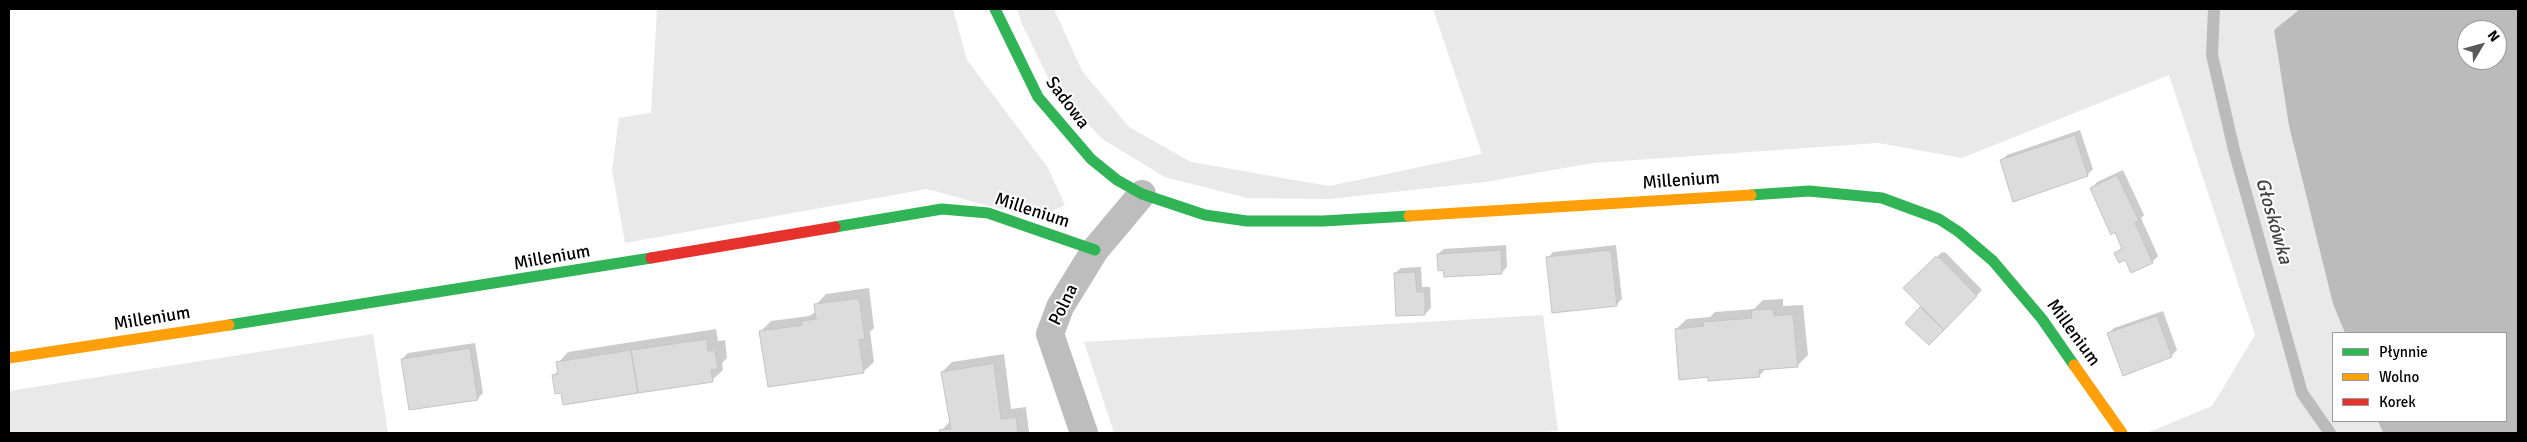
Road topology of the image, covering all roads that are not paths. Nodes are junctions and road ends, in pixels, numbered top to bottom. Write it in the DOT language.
graph roads {
  1 [pos="995,9"];
  2 [pos="1142,194"];
  3 [pos="1095,250"];
  4 [pos="9,358"];
  5 [pos="1084,433"];
  6 [pos="2122,433"];
  1 -- 2 [label="street, Sadowa"];
  2 -- 3 [label="street, Polna"];
  2 -- 6 [label="street, Millenium"];
  3 -- 4 [label="street, Millenium"];
  3 -- 5 [label="street, Polna"];
}
